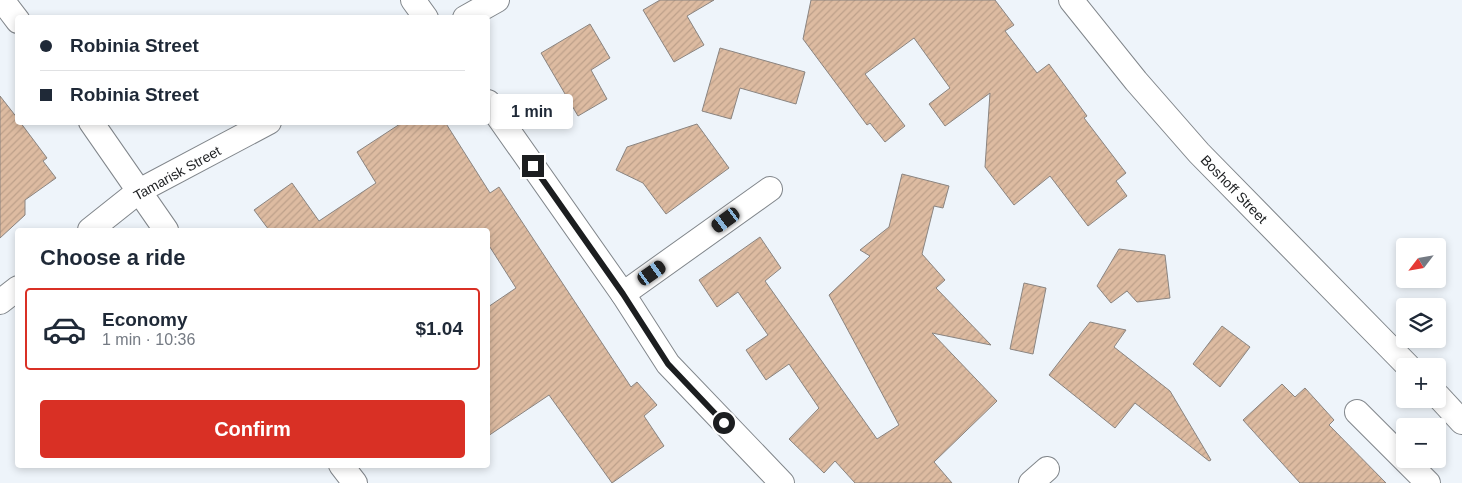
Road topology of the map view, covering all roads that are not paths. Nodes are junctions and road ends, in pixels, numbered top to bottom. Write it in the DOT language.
graph roads {
  1 [pos="2,0"];
  2 [pos="412,0"];
  3 [pos="497,0"];
  4 [pos="1072,0"];
  5 [pos="424,15"];
  6 [pos="470,15"];
  7 [pos="15,16"];
  8 [pos="490,105"];
  9 [pos="94,125"];
  10 [pos="263,125"];
  11 [pos="770,189"];
  12 [pos="139,191"];
  13 [pos="93,228"];
  14 [pos="165,228"];
  15 [pos="15,290"];
  16 [pos="623,294"];
  17 [pos="0,302"];
  18 [pos="1400,358"];
  19 [pos="1446,405"];
  20 [pos="1357,412"];
  21 [pos="1462,422"];
  22 [pos="343,468"];
  23 [pos="355,483"];
  24 [pos="782,483"];
  25 [pos="1428,483"];
  1 -- 7 [label="street"];
  2 -- 5 [label="street"];
  3 -- 6 [label="street"];
  4 -- 18 [label="street, Boshoff Street"];
  8 -- 16 [label="street"];
  9 -- 12 [label="street"];
  10 -- 12 [label="street, Tamarisk Street"];
  11 -- 16 [label="street"];
  12 -- 13 [label="street, Tamarisk Street"];
  12 -- 14 [label="street"];
  15 -- 17 [label="street"];
  16 -- 24 [label="street"];
  19 -- 21 [label="street"];
  20 -- 25 [label="street"];
  22 -- 23 [label="street"];
}
